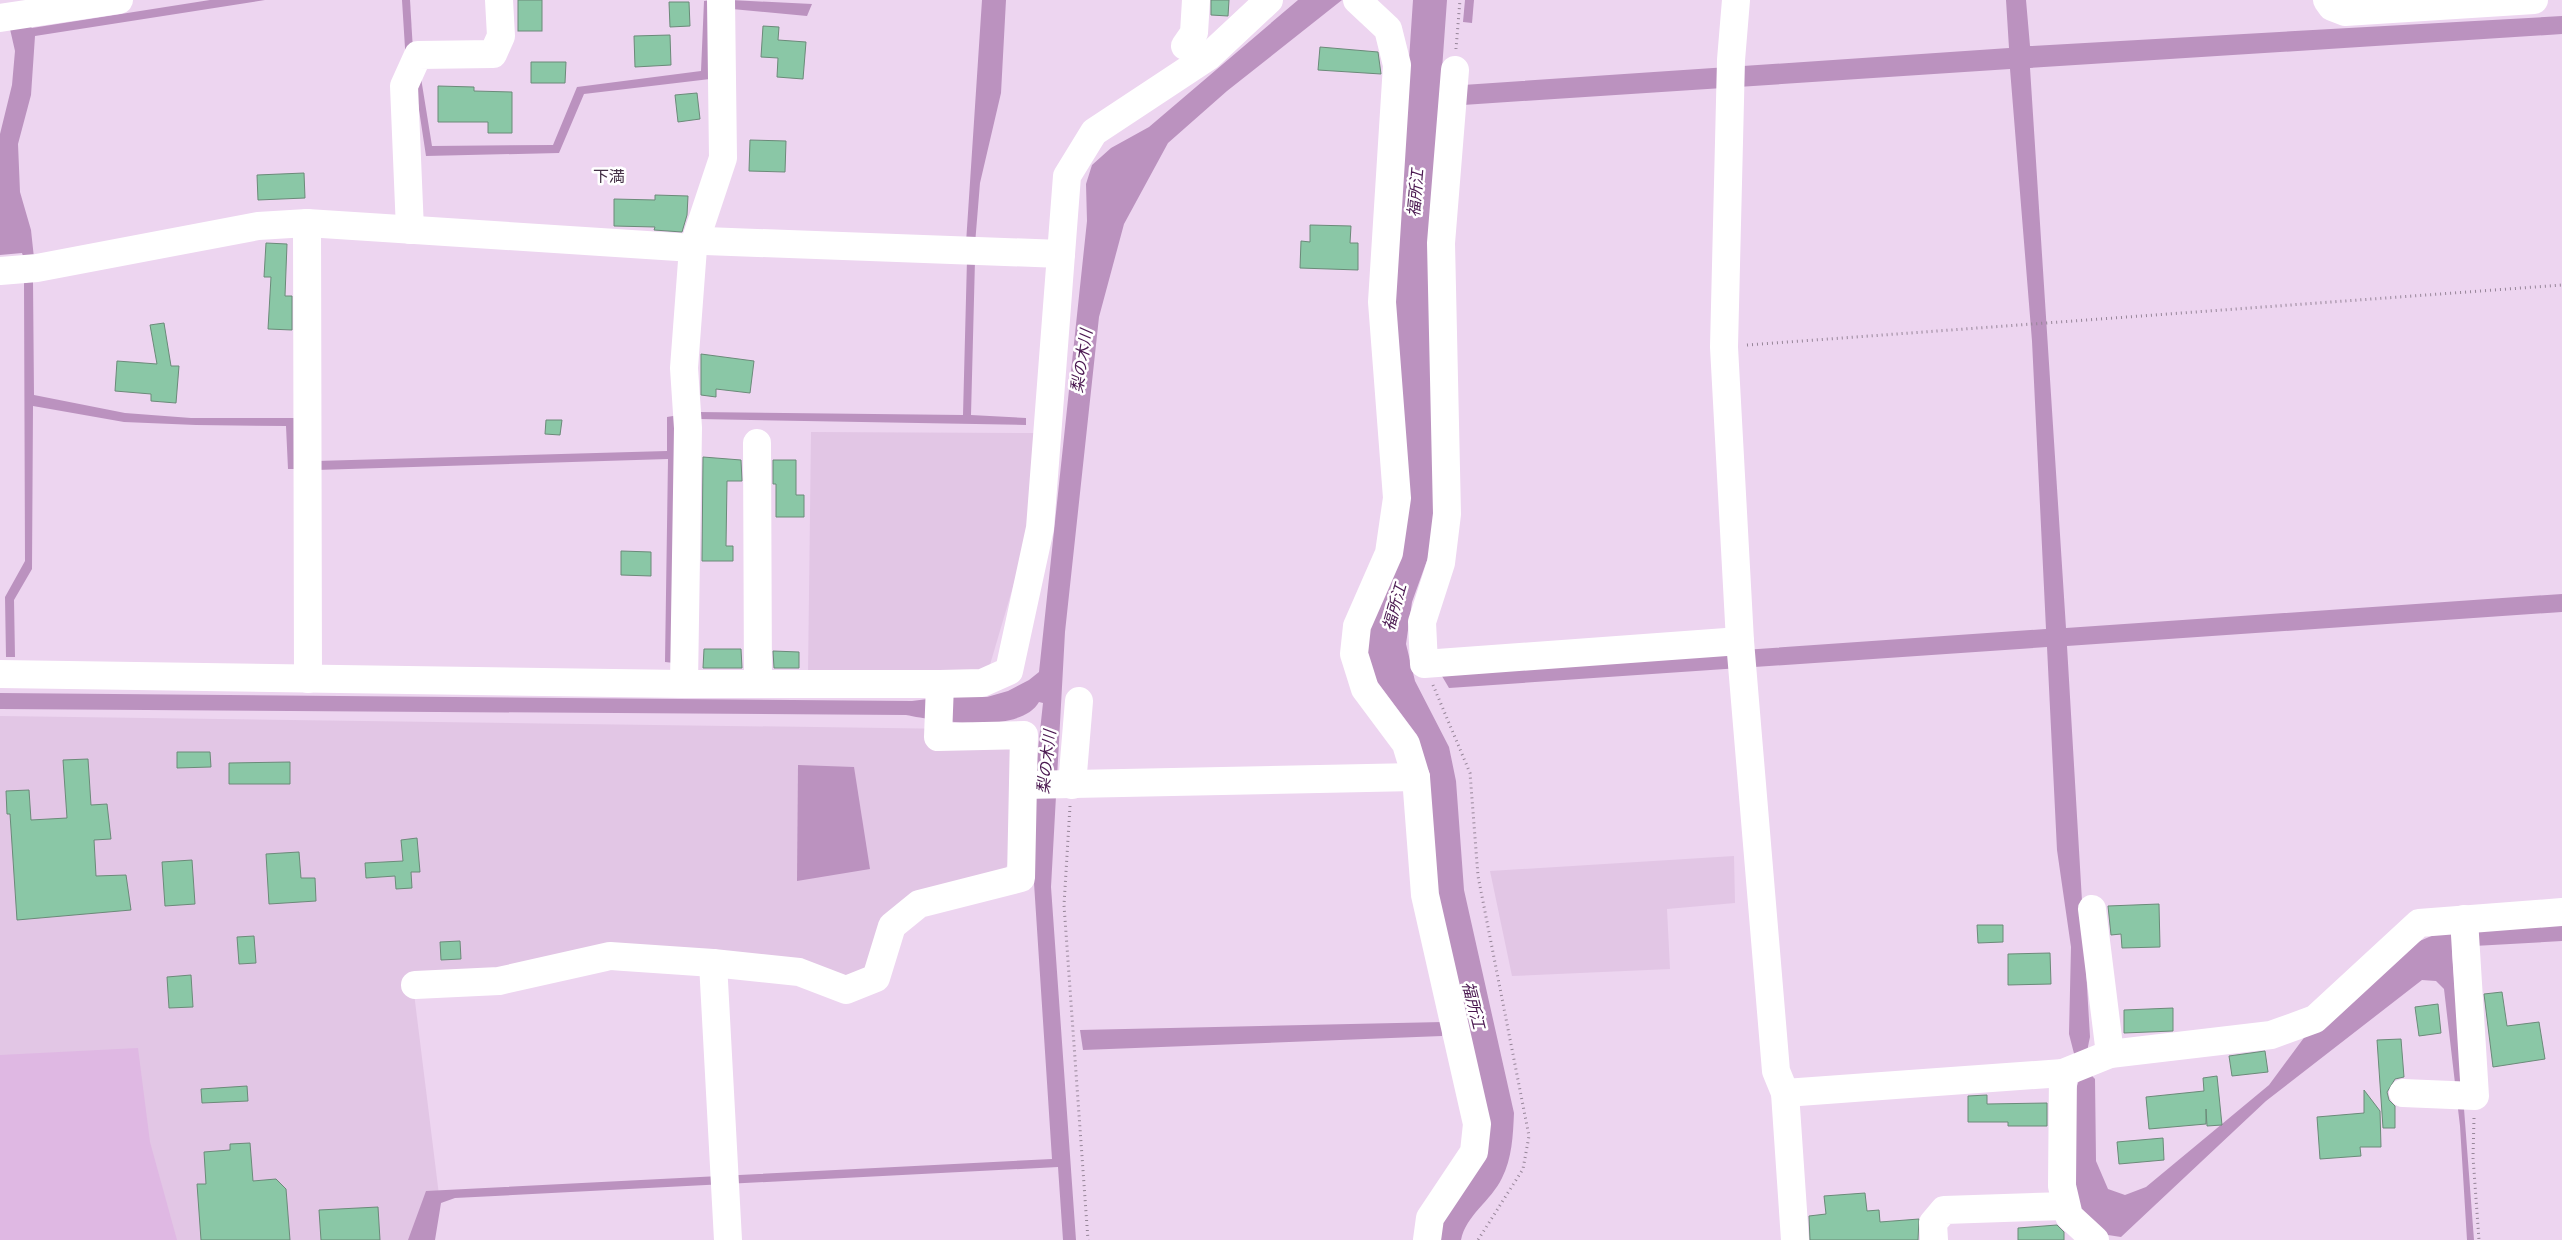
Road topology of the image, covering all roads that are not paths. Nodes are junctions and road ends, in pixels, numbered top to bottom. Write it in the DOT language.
graph roads {
  1 [pos="119,0"];
  2 [pos="499,0"];
  3 [pos="720,0"];
  4 [pos="1196,0"];
  5 [pos="1269,0"];
  6 [pos="1736,0"];
  7 [pos="2327,0"];
  8 [pos="2534,0"];
  9 [pos="1359,3"];
  10 [pos="25,12"];
  11 [pos="1185,46"];
  12 [pos="1455,70"];
  13 [pos="307,223"];
  14 [pos="410,230"];
  15 [pos="696,242"];
  16 [pos="1061,254"];
  17 [pos="19,270"];
  18 [pos="757,443"];
  19 [pos="1740,641"];
  20 [pos="308,670"];
  21 [pos="0,674"];
  22 [pos="684,684"];
  23 [pos="758,684"];
  24 [pos="940,684"];
  25 [pos="1079,701"];
  26 [pos="1416,777"];
  27 [pos="1023,785"];
  28 [pos="1072,785"];
  29 [pos="2092,909"];
  30 [pos="2562,912"];
  31 [pos="2464,919"];
  32 [pos="713,963"];
  33 [pos="416,985"];
  34 [pos="2103,1057"];
  35 [pos="2067,1072"];
  36 [pos="1785,1093"];
  37 [pos="2403,1093"];
  38 [pos="2066,1206"];
  39 [pos="2093,1238"];
  40 [pos="728,1240"];
  41 [pos="1427,1240"];
  42 [pos="1795,1240"];
  43 [pos="1934,1240"];
  1 -- 10 [label="street"];
  2 -- 14 [label="street"];
  3 -- 15 [label="street"];
  4 -- 11 [label="street"];
  5 -- 16 [label="street"];
  6 -- 19 [label="street"];
  7 -- 8 [label="street"];
  9 -- 26 [label="street"];
  12 -- 19 [label="street"];
  13 -- 14 [label="street"];
  13 -- 17 [label="street"];
  13 -- 20 [label="street"];
  14 -- 15 [label="street"];
  15 -- 16 [label="street"];
  15 -- 22 [label="street"];
  16 -- 24 [label="street"];
  18 -- 23 [label="street"];
  19 -- 36 [label="street"];
  20 -- 21 [label="street"];
  20 -- 22 [label="street"];
  22 -- 23 [label="street"];
  23 -- 24 [label="street"];
  24 -- 27 [label="street"];
  25 -- 28 [label="street"];
  26 -- 28 [label="street"];
  26 -- 41 [label="street"];
  27 -- 28 [label="street"];
  27 -- 32 [label="street"];
  29 -- 34 [label="street"];
  30 -- 31 [label="street"];
  31 -- 34 [label="street"];
  31 -- 37 [label="street"];
  32 -- 33 [label="street"];
  32 -- 40 [label="street"];
  34 -- 35 [label="street"];
  35 -- 36 [label="street"];
  35 -- 38 [label="street"];
  36 -- 42 [label="street"];
  38 -- 39 [label="street"];
  38 -- 43 [label="street"];
}
